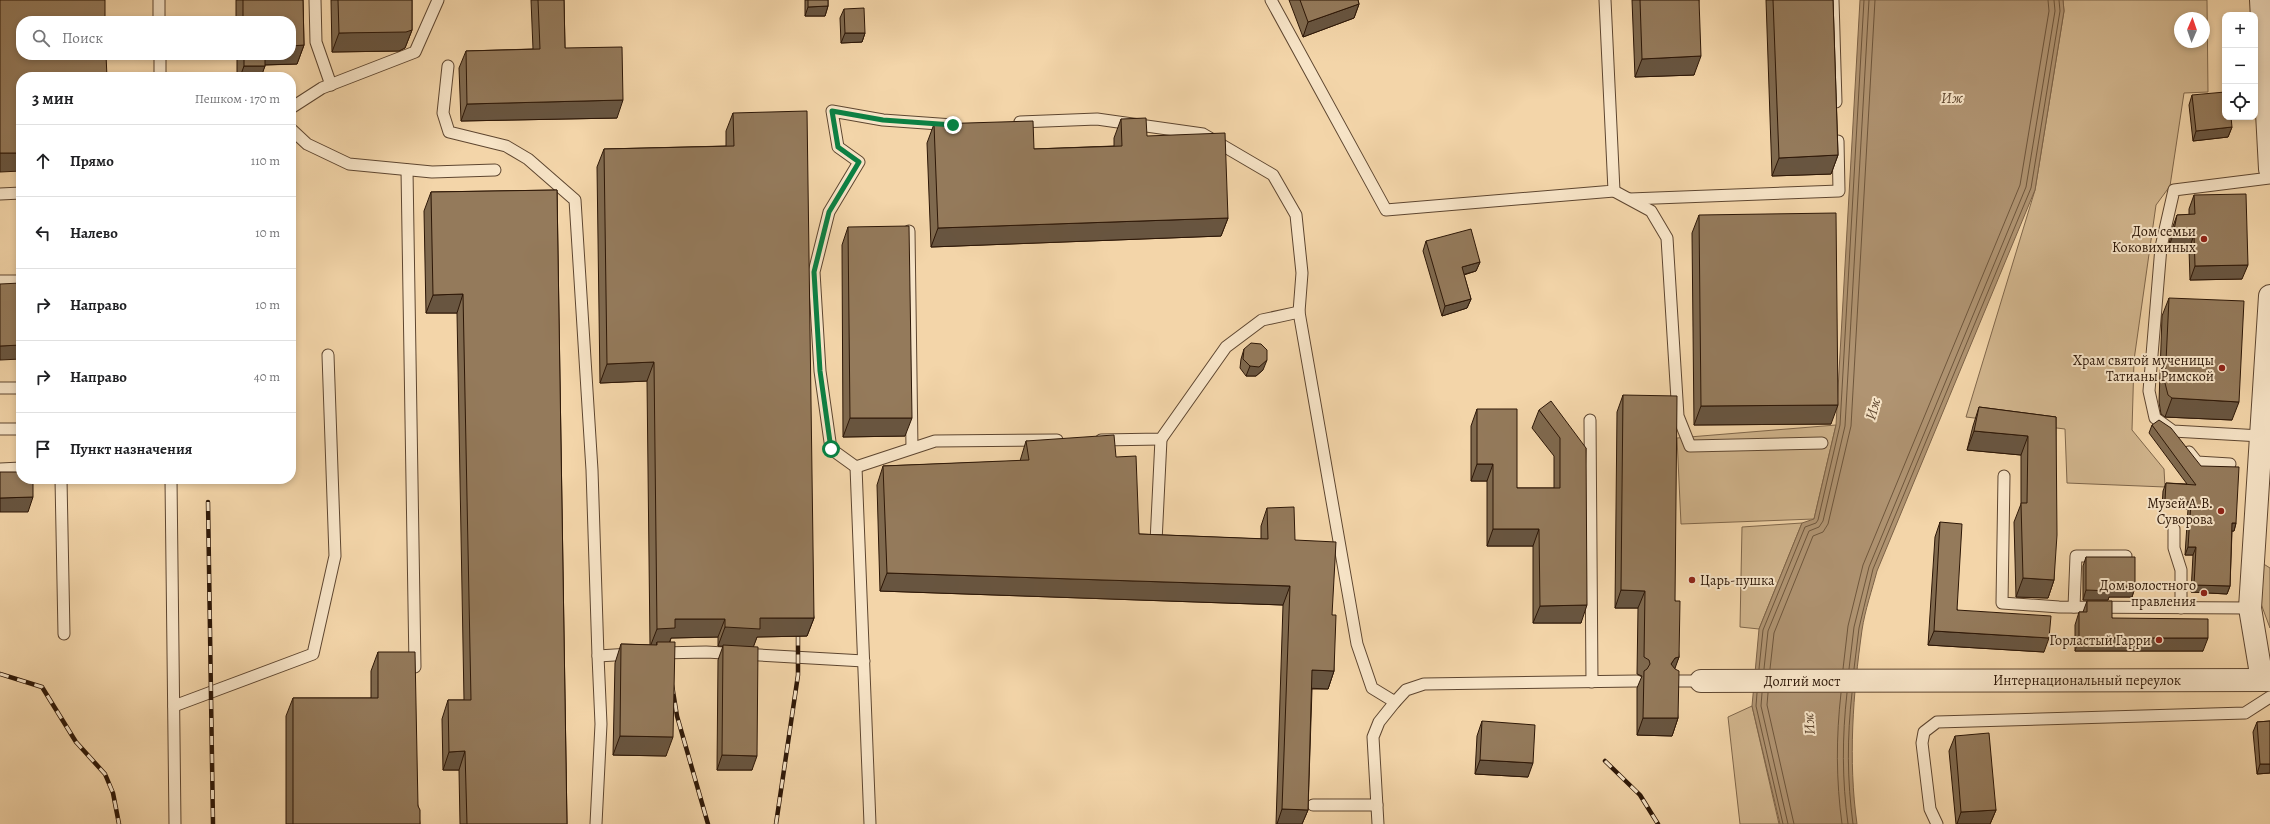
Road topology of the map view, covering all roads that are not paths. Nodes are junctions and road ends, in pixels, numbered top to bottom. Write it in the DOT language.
graph roads {
  1 [pos="159,0"];
  2 [pos="315,0"];
  3 [pos="438,0"];
  4 [pos="1271,0"];
  5 [pos="1605,0"];
  6 [pos="1833,0"];
  7 [pos="2261,0"];
  8 [pos="159,16"];
  9 [pos="160,60"];
  10 [pos="448,66"];
  11 [pos="160,72"];
  12 [pos="330,85"];
  13 [pos="2268,101"];
  14 [pos="296,105"];
  15 [pos="1837,111"];
  16 [pos="1009,123"];
  17 [pos="961,125"];
  18 [pos="1837,127"];
  19 [pos="296,134"];
  20 [pos="2270,169"];
  21 [pos="407,170"];
  22 [pos="495,170"];
  23 [pos="2270,178"];
  24 [pos="1614,191"];
  25 [pos="16,193"];
  26 [pos="0,194"];
  27 [pos="1630,199"];
  28 [pos="909,231"];
  29 [pos="0,281"];
  30 [pos="16,281"];
  31 [pos="2270,296"];
  32 [pos="1299,312"];
  33 [pos="328,355"];
  34 [pos="2267,387"];
  35 [pos="0,388"];
  36 [pos="16,388"];
  37 [pos="1590,420"];
  38 [pos="16,428"];
  39 [pos="0,429"];
  40 [pos="2173,430"];
  41 [pos="2261,436"];
  42 [pos="1161,439"];
  43 [pos="1067,440"];
  44 [pos="1090,440"];
  45 [pos="1822,443"];
  46 [pos="912,448"];
  47 [pos="2230,464"];
  48 [pos="856,467"];
  49 [pos="16,468"];
  50 [pos="0,469"];
  51 [pos="2004,476"];
  52 [pos="61,484"];
  53 [pos="171,484"];
  54 [pos="2264,484"];
  55 [pos="2174,529"];
  56 [pos="1156,542"];
  57 [pos="2126,556"];
  58 [pos="2074,607"];
  59 [pos="2181,608"];
  60 [pos="2250,608"];
  61 [pos="64,634"];
  62 [pos="598,656"];
  63 [pos="864,661"];
  64 [pos="416,680"];
  65 [pos="1672,681"];
  66 [pos="1701,681"];
  67 [pos="1903,681"];
  68 [pos="1592,682"];
  69 [pos="1637,682"];
  70 [pos="2267,686"];
  71 [pos="1395,702"];
  72 [pos="174,706"];
  73 [pos="1313,805"];
  74 [pos="1377,805"];
  75 [pos="175,824"];
  76 [pos="596,824"];
  77 [pos="870,824"];
  78 [pos="1378,824"];
  79 [pos="1936,824"];
  1 -- 8 [label="lane"];
  2 -- 12 [label="lane"];
  3 -- 12 [label="lane"];
  4 -- 24 [label="lane"];
  5 -- 24 [label="lane"];
  6 -- 15 [label="lane"];
  7 -- 13 [label="street"];
  9 -- 11 [label="lane"];
  10 -- 62 [label="lane"];
  12 -- 14 [label="lane"];
  13 -- 20 [label="street"];
  16 -- 32 [label="lane"];
  17 -- 48 [label="lane"];
  18 -- 27 [label="lane"];
  19 -- 21 [label="lane"];
  21 -- 22 [label="lane"];
  21 -- 64 [label="lane"];
  23 -- 40 [label="lane"];
  24 -- 27 [label="lane"];
  25 -- 26 [label="lane"];
  27 -- 45 [label="lane"];
  28 -- 46 [label="lane"];
  29 -- 30 [label="lane"];
  31 -- 34 [label="street"];
  32 -- 42 [label="lane"];
  32 -- 71 [label="lane"];
  33 -- 72 [label="lane"];
  34 -- 41 [label="street"];
  35 -- 36 [label="lane"];
  37 -- 68 [label="lane"];
  38 -- 39 [label="lane"];
  40 -- 41 [label="lane"];
  40 -- 47 [label="lane"];
  41 -- 54 [label="street"];
  42 -- 44 [label="lane"];
  42 -- 56 [label="lane"];
  43 -- 46 [label="lane"];
  46 -- 48 [label="lane"];
  48 -- 63 [label="lane"];
  49 -- 50 [label="lane"];
  51 -- 58 [label="lane"];
  52 -- 61 [label="lane"];
  53 -- 72 [label="lane"];
  54 -- 60 [label="street"];
  55 -- 59 [label="lane"];
  57 -- 58 [label="lane"];
  58 -- 59 [label="lane"];
  59 -- 60 [label="lane"];
  60 -- 70 [label="street"];
  62 -- 63 [label="lane"];
  62 -- 76 [label="lane"];
  63 -- 77 [label="lane"];
  65 -- 66 [label="lane"];
  66 -- 67 [label="street, Долгий мост"];
  67 -- 70 [label="street, Интернациональный переулок"];
  68 -- 69 [label="lane"];
  68 -- 71 [label="lane"];
  70 -- 79 [label="lane"];
  71 -- 74 [label="lane"];
  72 -- 75 [label="lane"];
  73 -- 74 [label="lane"];
  74 -- 78 [label="lane"];
}
